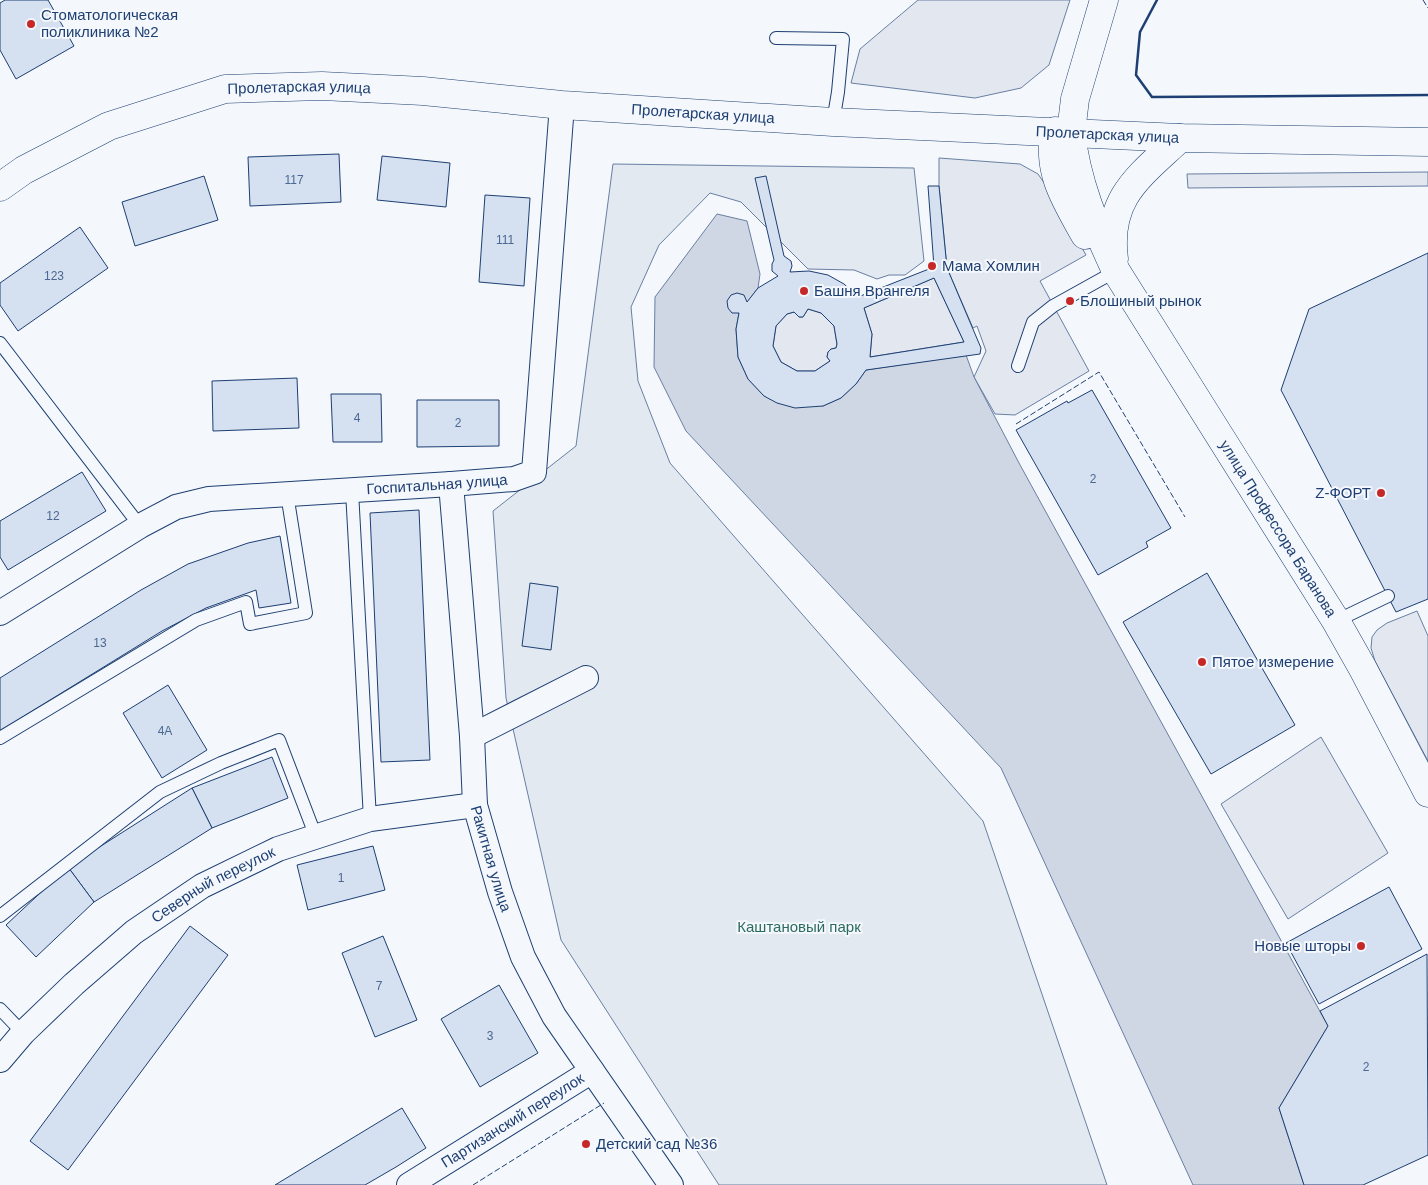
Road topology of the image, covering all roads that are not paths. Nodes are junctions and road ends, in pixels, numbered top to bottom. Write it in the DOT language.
graph roads {
  1 [pos="1101,2"];
  2 [pos="776,38"];
  3 [pos="562,105"];
  4 [pos="832,122"];
  5 [pos="1063,132"];
  6 [pos="1180,138"];
  7 [pos="1428,142"];
  8 [pos="0,187"];
  9 [pos="1116,271"];
  10 [pos="0,343"];
  11 [pos="1018,366"];
  12 [pos="451,484"];
  13 [pos="352,492"];
  14 [pos="287,494"];
  15 [pos="140,526"];
  16 [pos="1388,596"];
  17 [pos="0,613"];
  18 [pos="1336,621"];
  19 [pos="586,678"];
  20 [pos="472,736"];
  21 [pos="0,738"];
  22 [pos="1428,793"];
  23 [pos="475,805"];
  24 [pos="370,819"];
  25 [pos="316,837"];
  26 [pos="0,916"];
  27 [pos="0,1009"];
  28 [pos="23,1033"];
  29 [pos="0,1060"];
  30 [pos="592,1071"];
  31 [pos="409,1185"];
  32 [pos="671,1185"];
  1 -- 5 [label="main road, улица Профессора Баранова"];
  2 -- 4 [label="lane"];
  3 -- 4 [label="main road, Пролетарская улица"];
  3 -- 8 [label="main road, Пролетарская улица"];
  3 -- 12 [label="street, Госпитальная улица"];
  4 -- 5 [label="main road, Пролетарская улица"];
  5 -- 6 [label="main road, Пролетарская улица"];
  5 -- 9 [label="main road, улица Профессора Баранова"];
  6 -- 7 [label="main road, Пролетарская улица"];
  6 -- 9 [label="main road, улица Профессора Баранова"];
  9 -- 11 [label="lane"];
  9 -- 18 [label="main road, улица Профессора Баранова"];
  10 -- 15 [label="lane"];
  12 -- 13 [label="street, Госпитальная улица"];
  12 -- 20 [label="street, Ракитная улица"];
  13 -- 14 [label="street, Госпитальная улица"];
  13 -- 24 [label="lane"];
  14 -- 15 [label="street, Госпитальная улица"];
  14 -- 21 [label="lane"];
  15 -- 17 [label="street, Госпитальная улица"];
  16 -- 18 [label="lane"];
  18 -- 22 [label="main road, улица Профессора Баранова"];
  19 -- 20 [label="street"];
  20 -- 23 [label="street, Ракитная улица"];
  23 -- 24 [label="street, Северный переулок"];
  23 -- 30 [label="street, Ракитная улица"];
  24 -- 25 [label="street, Северный переулок"];
  25 -- 26 [label="lane"];
  25 -- 28 [label="street, Северный переулок"];
  27 -- 28 [label="lane"];
  28 -- 29 [label="street, Северный переулок"];
  30 -- 31 [label="street, Партизанский переулок"];
  30 -- 32 [label="street, Ракитная улица"];
}
